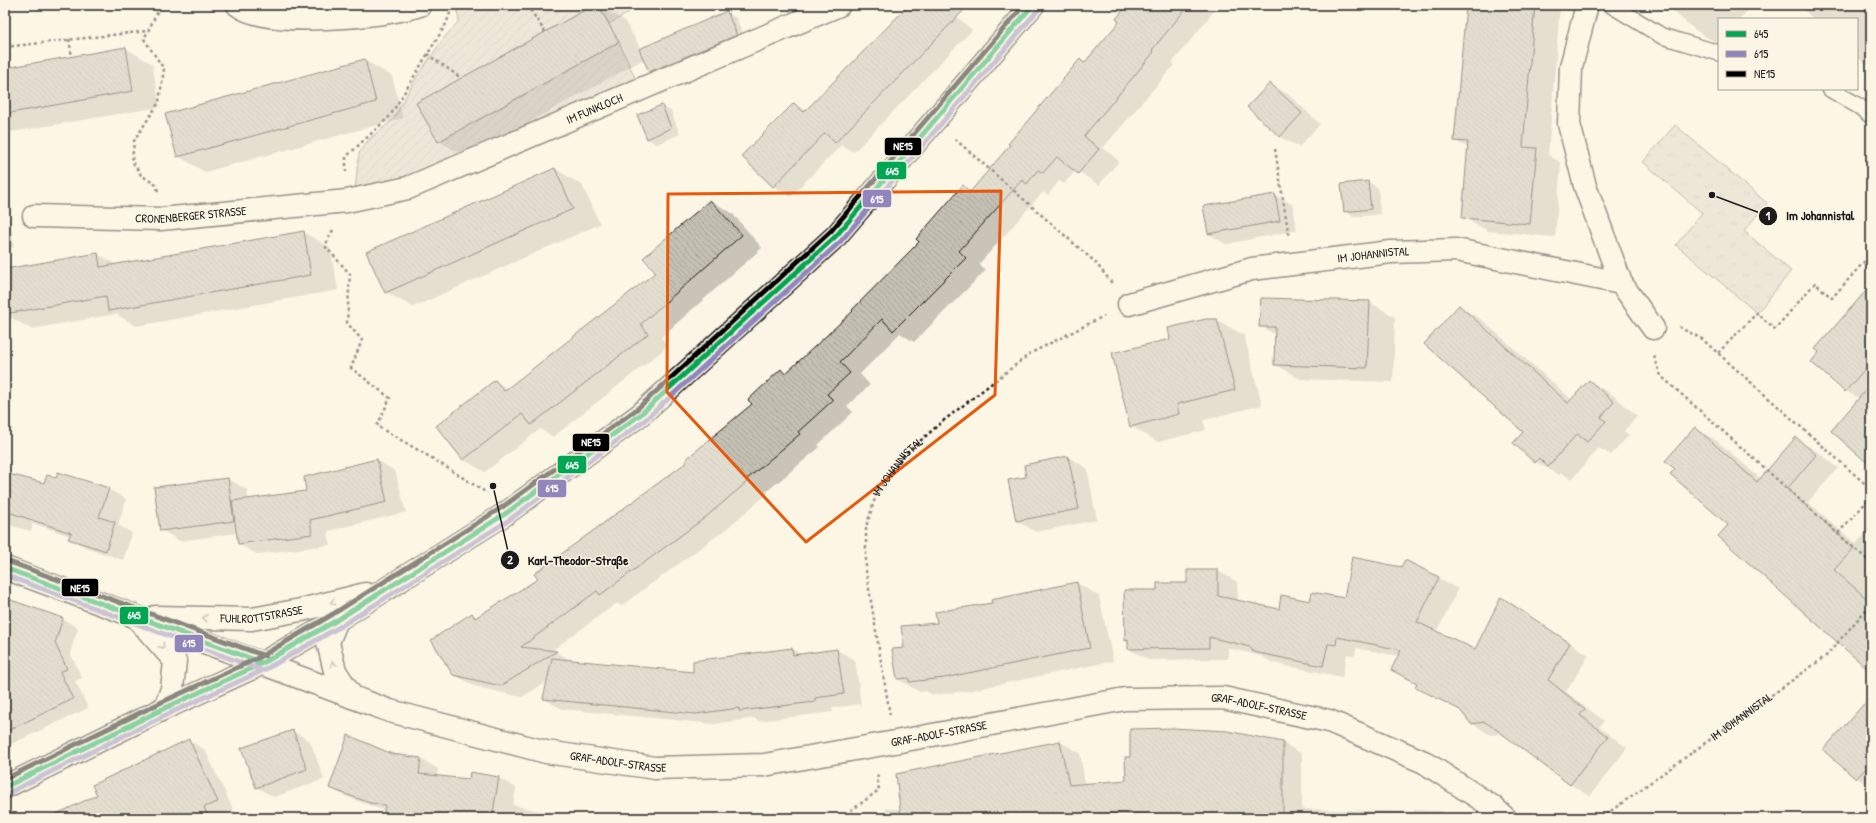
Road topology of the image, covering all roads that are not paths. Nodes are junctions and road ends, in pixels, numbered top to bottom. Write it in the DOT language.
graph roads {
  1 [pos="238,5"];
  2 [pos="420,5"];
  3 [pos="839,5"];
  4 [pos="1033,5"];
  5 [pos="1587,5"];
  6 [pos="1611,5"];
  7 [pos="1718,53"];
  8 [pos="1832,90"];
  9 [pos="1871,116"];
  10 [pos="347,201"];
  11 [pos="34,216"];
  12 [pos="1621,283"];
  13 [pos="1129,304"];
  14 [pos="1653,328"];
  15 [pos="5,568"];
  16 [pos="384,589"];
  17 [pos="136,616"];
  18 [pos="337,620"];
  19 [pos="263,663"];
  20 [pos="352,697"];
  21 [pos="165,708"];
  22 [pos="5,787"];
  23 [pos="1505,818"];
  1 -- 2 [label="street"];
  3 -- 10 [label="street, IM FUNKLOCH"];
  4 -- 16 [label="street, FUHLROTTSTRASSE"];
  5 -- 12 [label="street"];
  6 -- 7 [label="lane"];
  8 -- 9 [label="lane"];
  10 -- 11 [label="street, CRONENBERGER STRASSE"];
  12 -- 13 [label="street, IM JOHANNISTAL"];
  12 -- 14 [label="street"];
  15 -- 17 [label="street, GRAF-ADOLF-STRASSE"];
  16 -- 17 [label="street, FUHLROTTSTRASSE, one-way"];
  16 -- 18 [label="street, FUHLROTTSTRASSE"];
  17 -- 19 [label="street, GRAF-ADOLF-STRASSE"];
  17 -- 21 [label="street, GRAF-ADOLF-STRASSE, one-way"];
  18 -- 19 [label="street, FUHLROTTSTRASSE"];
  20 -- 18 [label="street, one-way"];
  19 -- 20 [label="street, GRAF-ADOLF-STRASSE"];
  19 -- 21 [label="street, FUHLROTTSTRASSE"];
  20 -- 23 [label="street, GRAF-ADOLF-STRASSE"];
  21 -- 22 [label="street, FUHLROTTSTRASSE"];
}
